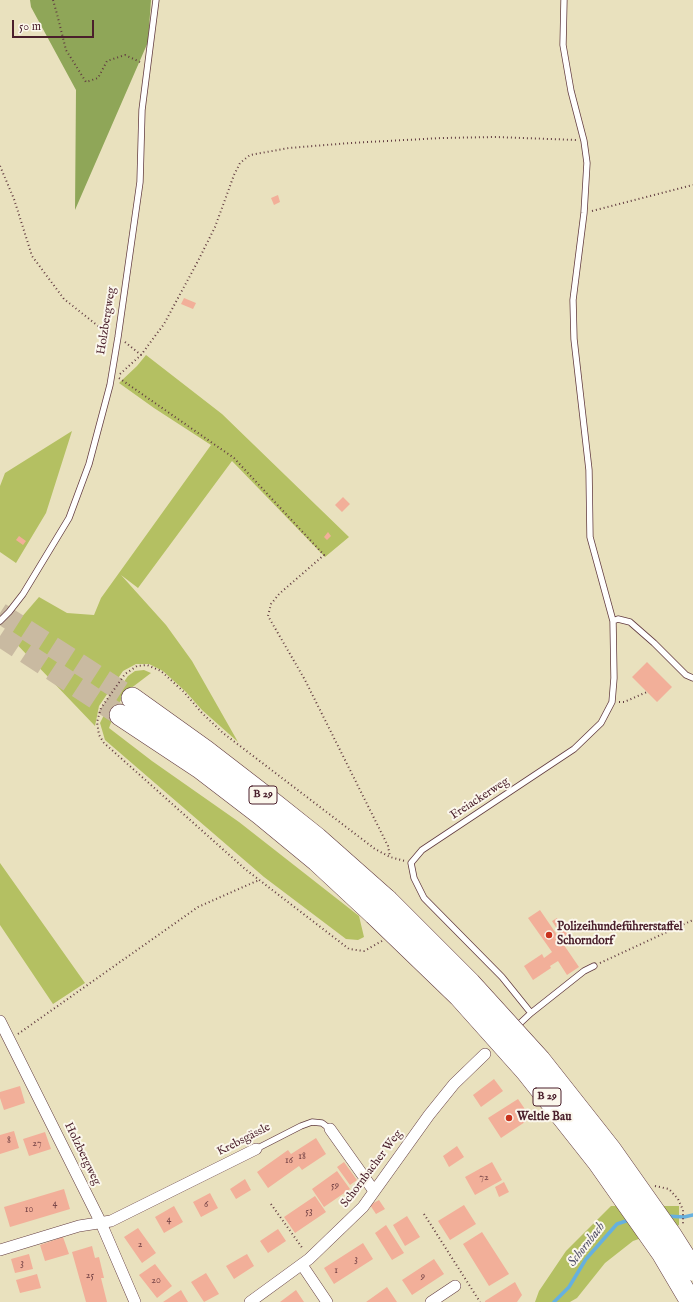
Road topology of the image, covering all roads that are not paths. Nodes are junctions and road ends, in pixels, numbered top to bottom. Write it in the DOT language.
graph roads {
  1 [pos="156,0"];
  2 [pos="564,0"];
  3 [pos="0,621"];
  4 [pos="613,621"];
  5 [pos="693,678"];
  6 [pos="126,706"];
  7 [pos="381,907"];
  8 [pos="594,966"];
  9 [pos="531,1013"];
  10 [pos="0,1021"];
  11 [pos="509,1033"];
  12 [pos="503,1038"];
  13 [pos="497,1044"];
  14 [pos="488,1052"];
  15 [pos="330,1129"];
  16 [pos="256,1149"];
  17 [pos="374,1191"];
  18 [pos="101,1223"];
  19 [pos="0,1250"];
  20 [pos="306,1262"];
  21 [pos="693,1270"];
  22 [pos="455,1286"];
  23 [pos="135,1302"];
  24 [pos="250,1302"];
  25 [pos="327,1302"];
  26 [pos="431,1302"];
  27 [pos="691,1302"];
  1 -- 3 [label="lane, Holzbergweg"];
  2 -- 4 [label="lane, Freiackerweg"];
  4 -- 5 [label="lane"];
  4 -- 9 [label="lane, Freiackerweg"];
  6 -- 7 [label="highway, B 29"];
  7 -- 21 [label="highway, B 29, bridge"];
  7 -- 27 [label="highway, B 29, bridge"];
  8 -- 9 [label="lane"];
  9 -- 11 [label="lane"];
  10 -- 18 [label="street, Holzbergweg"];
  12 -- 13 [label="lane"];
  14 -- 17 [label="street, Schornbacher Weg"];
  15 -- 16 [label="lane, Krebsgässle"];
  15 -- 17 [label="street, Krebsgässle"];
  16 -- 18 [label="street, Krebsgässle"];
  17 -- 20 [label="street, Schornbacher Weg"];
  18 -- 19 [label="street, Krebsgässle"];
  18 -- 23 [label="street, Holzbergweg"];
  20 -- 24 [label="street, Schornbacher Weg"];
  20 -- 25 [label="street"];
  22 -- 26 [label="street"];
}
